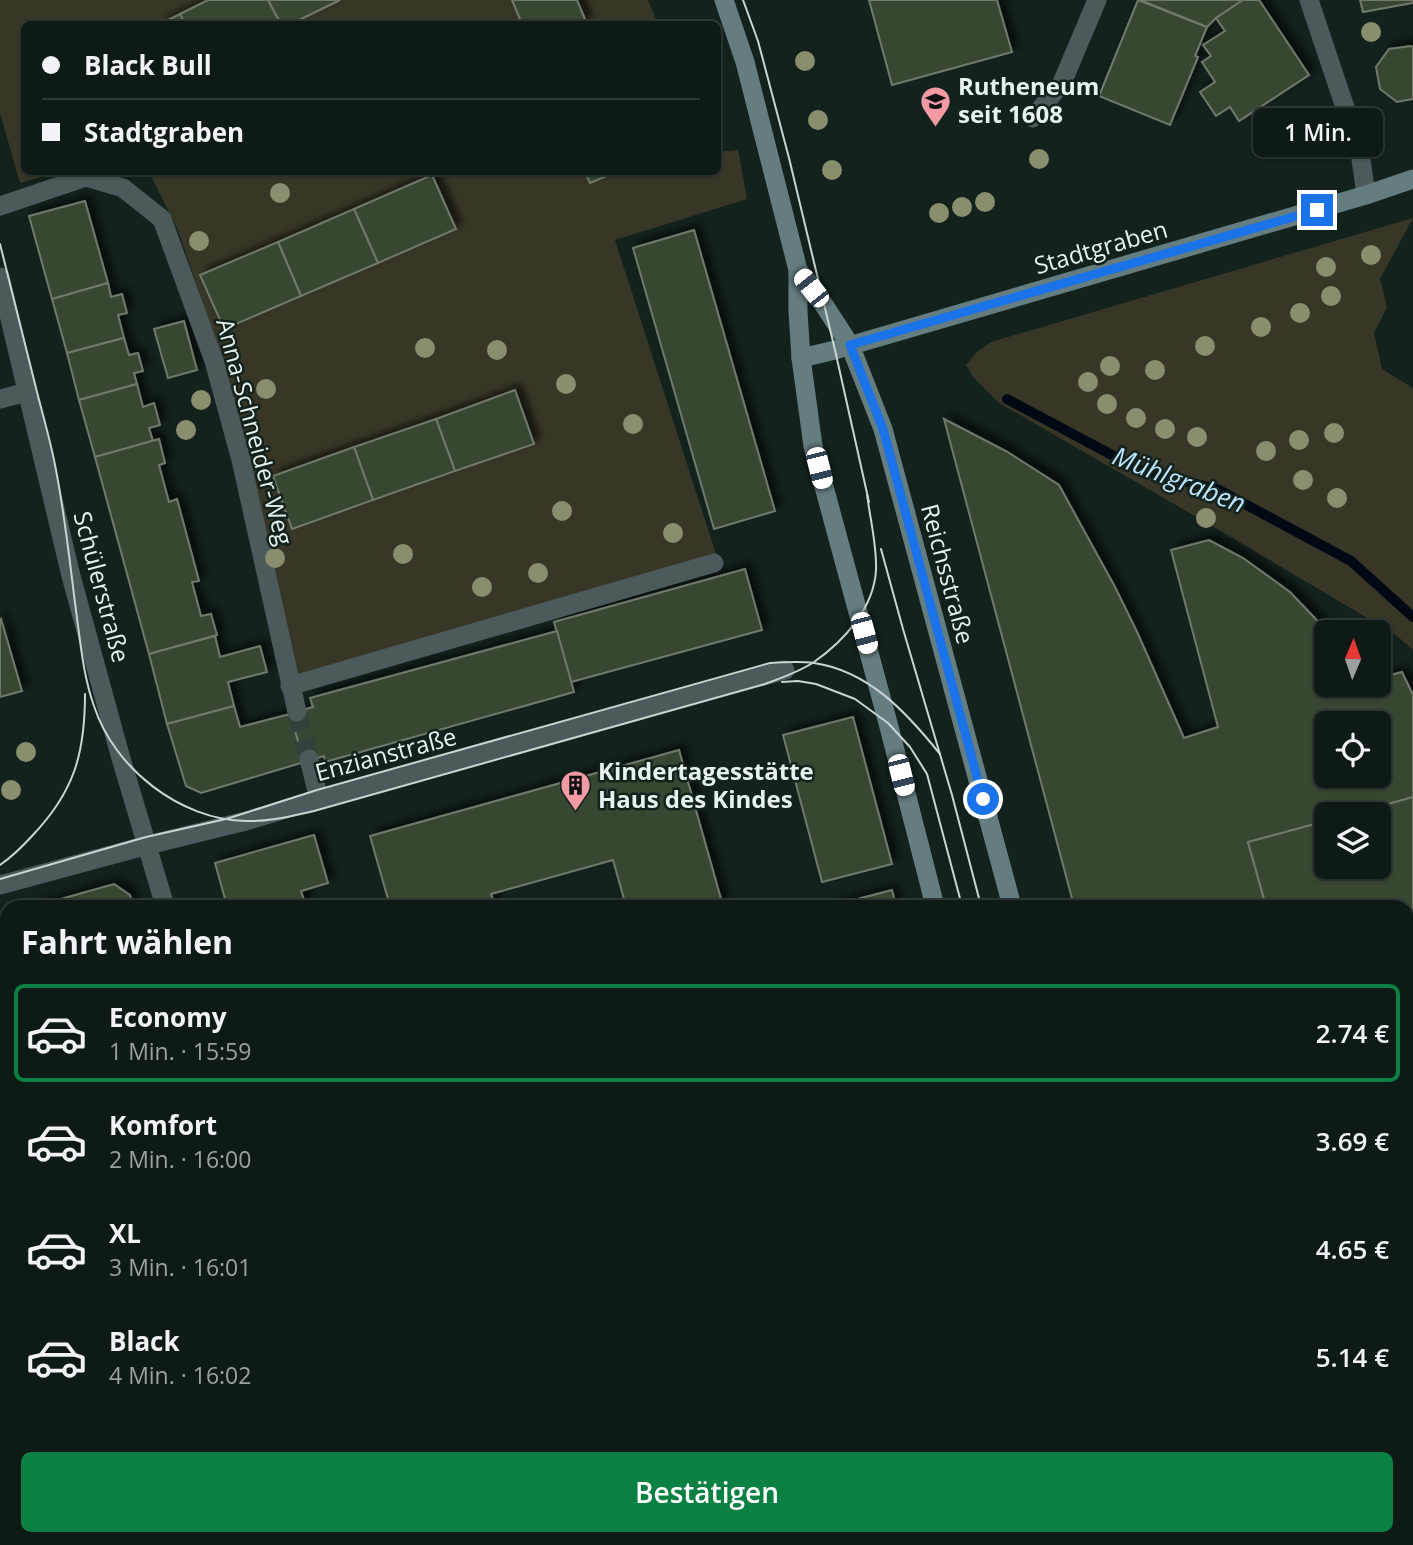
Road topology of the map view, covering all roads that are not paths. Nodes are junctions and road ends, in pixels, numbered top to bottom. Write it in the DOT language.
graph roads {
  1 [pos="724,0"];
  2 [pos="1097,0"];
  3 [pos="1308,0"];
  4 [pos="1033,118"];
  5 [pos="1413,179"];
  6 [pos="1367,195"];
  7 [pos="0,206"];
  8 [pos="798,270"];
  9 [pos="0,277"];
  10 [pos="850,345"];
  11 [pos="801,358"];
  12 [pos="27,392"];
  13 [pos="0,400"];
  14 [pos="714,563"];
  15 [pos="785,670"];
  16 [pos="290,686"];
  17 [pos="298,712"];
  18 [pos="309,759"];
  19 [pos="319,799"];
  20 [pos="148,845"];
  21 [pos="0,885"];
  22 [pos="164,900"];
  23 [pos="933,900"];
  24 [pos="1010,900"];
  1 -- 8 [label="main road, Reichsstraße"];
  2 -- 4 [label="street"];
  3 -- 6 [label="street"];
  5 -- 6 [label="main road, Stadtgraben"];
  6 -- 10 [label="main road, Stadtgraben"];
  7 -- 16 [label="street, Anna-Schneider-Weg"];
  8 -- 10 [label="main road, Reichsstraße"];
  8 -- 11 [label="main road, Reichsstraße"];
  9 -- 12 [label="street, Schülerstraße"];
  10 -- 11 [label="main road, Stadtgraben"];
  10 -- 24 [label="main road, Reichsstraße"];
  11 -- 23 [label="main road, Reichsstraße"];
  12 -- 13 [label="street"];
  12 -- 20 [label="street, Schülerstraße"];
  14 -- 16 [label="street"];
  15 -- 19 [label="street, Enzianstraße"];
  16 -- 17 [label="street, Anna-Schneider-Weg"];
  18 -- 19 [label="street"];
  19 -- 20 [label="street, Enzianstraße"];
  20 -- 21 [label="street, Enzianstraße"];
  20 -- 22 [label="street, Schülerstraße"];
}
